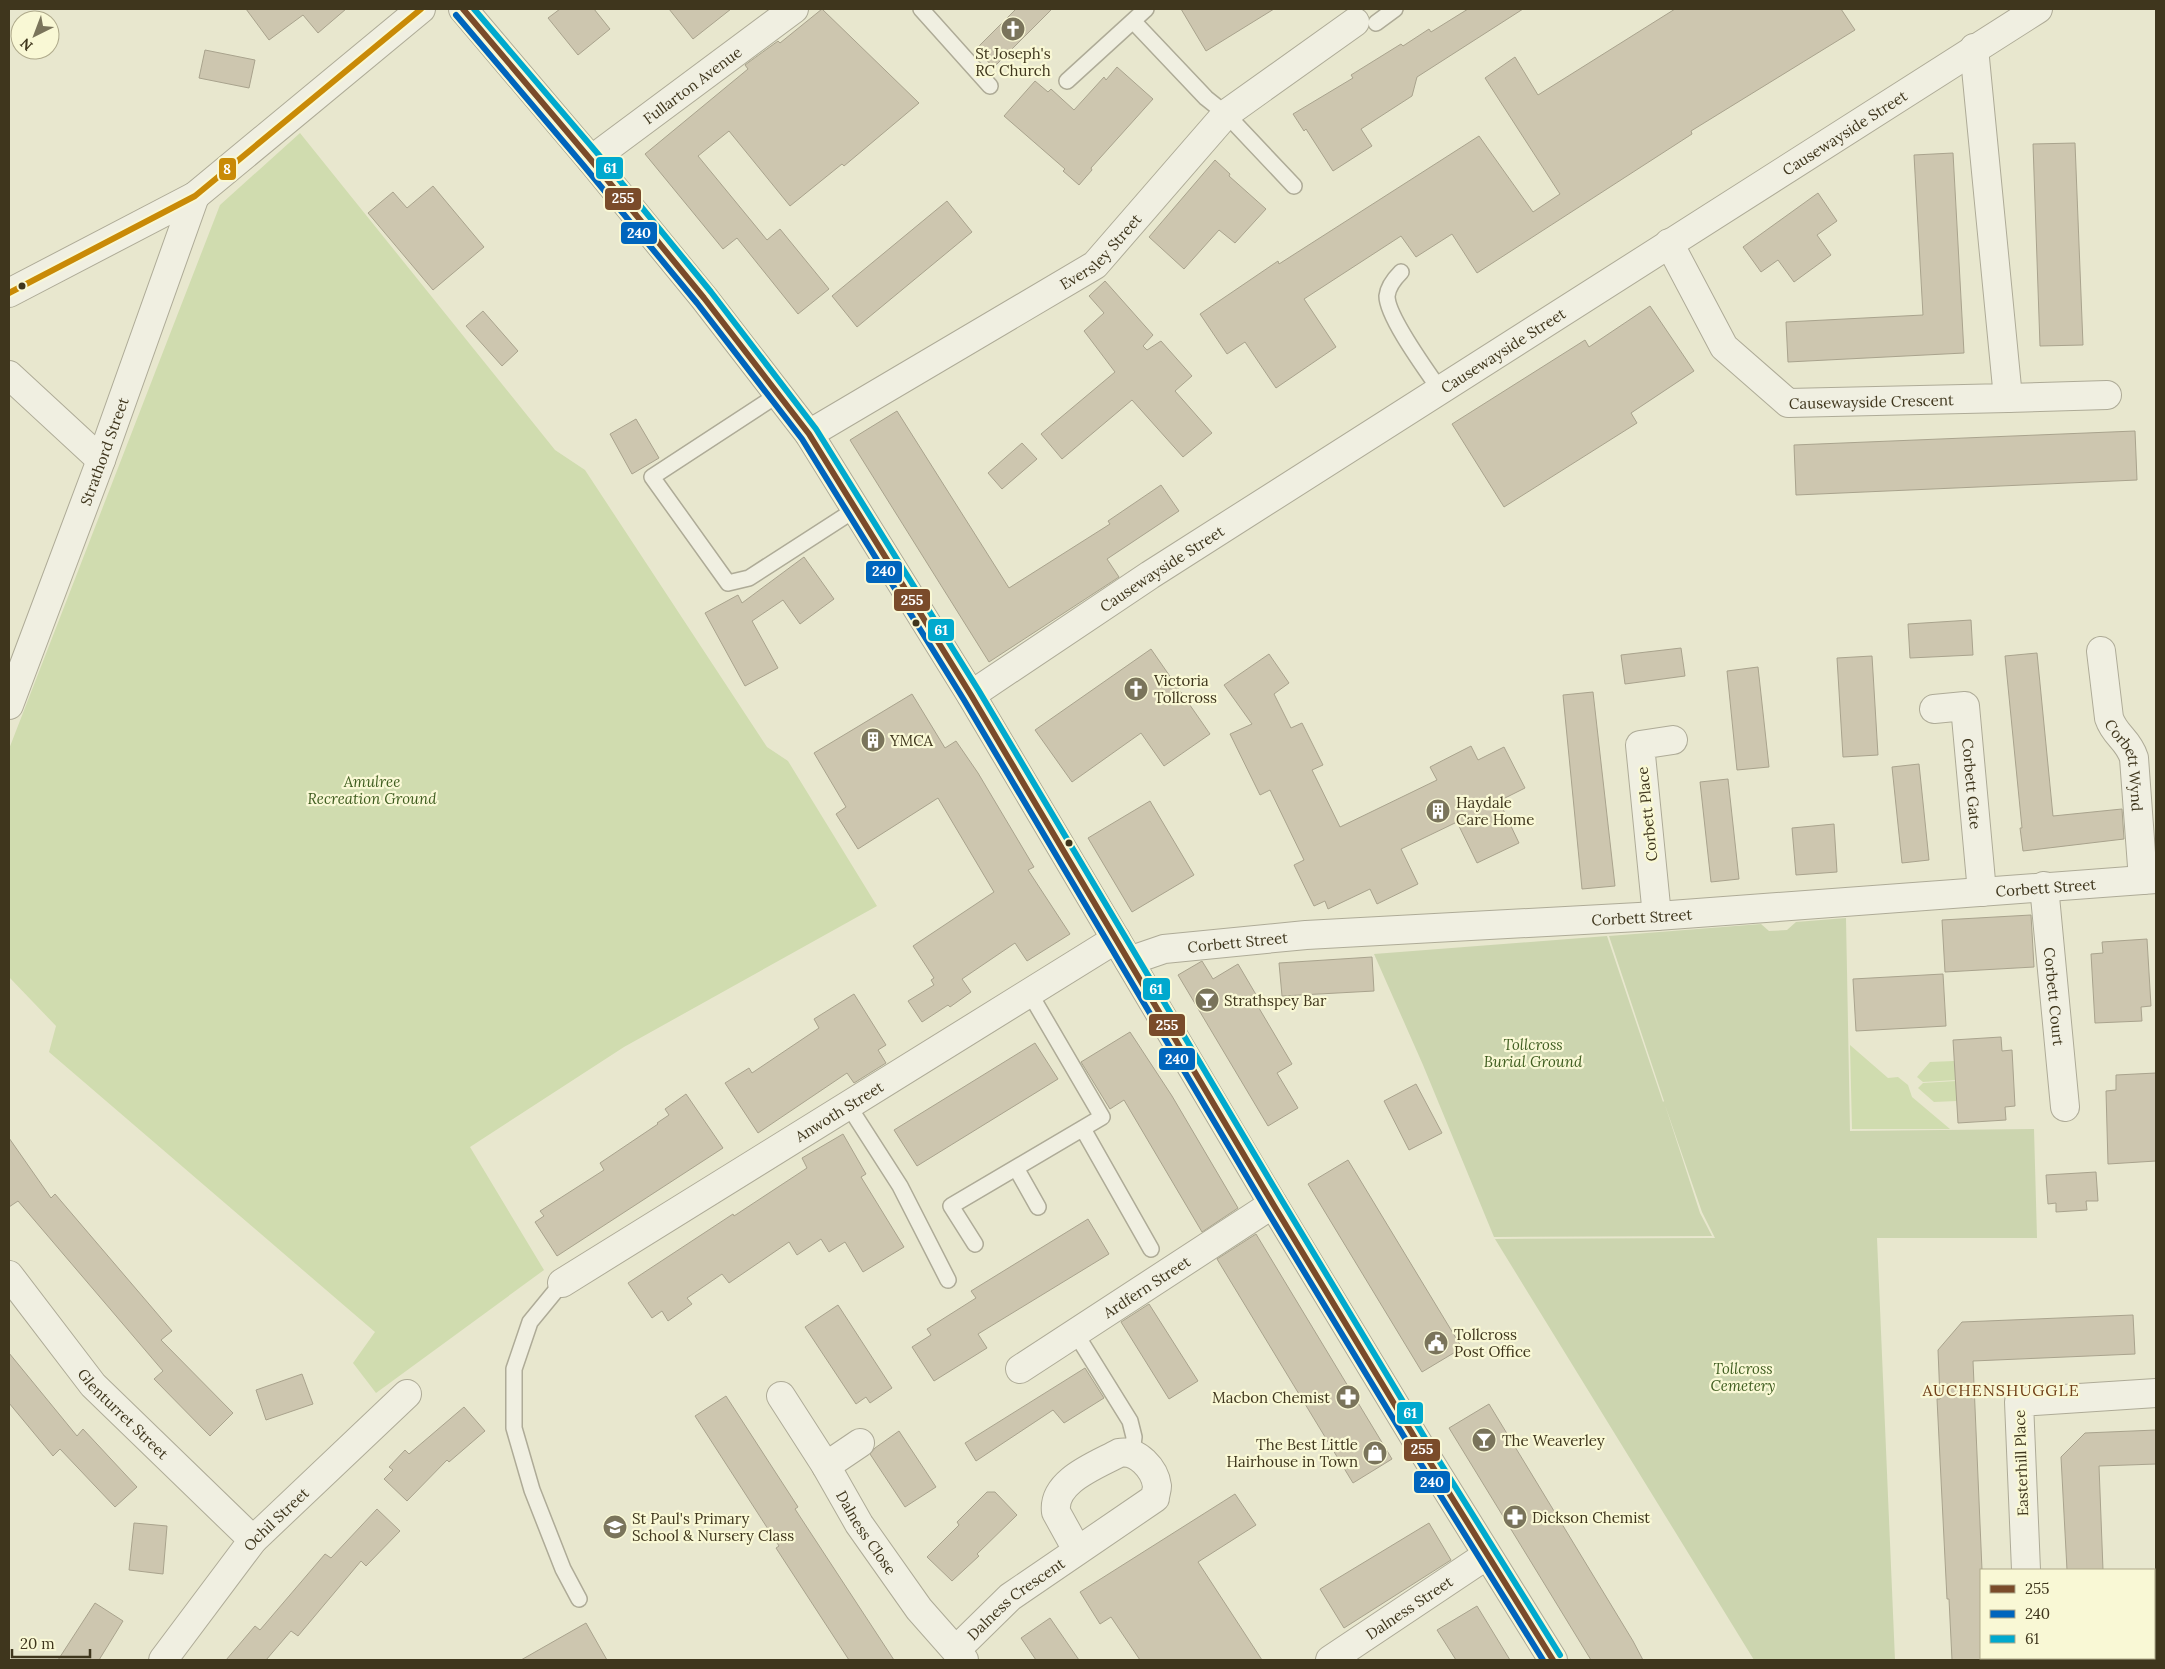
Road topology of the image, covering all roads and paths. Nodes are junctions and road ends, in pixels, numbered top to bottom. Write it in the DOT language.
graph roads {
  1 [pos="421,9"];
  2 [pos="463,9"];
  3 [pos="794,9"];
  4 [pos="921,9"];
  5 [pos="1146,9"];
  6 [pos="1395,9"];
  7 [pos="2038,9"];
  8 [pos="1133,21"];
  9 [pos="1365,22"];
  10 [pos="1974,48"];
  11 [pos="1067,81"];
  12 [pos="990,86"];
  13 [pos="1226,114"];
  14 [pos="591,160"];
  15 [pos="1294,186"];
  16 [pos="195,196"];
  17 [pos="1669,244"];
  18 [pos="1401,272"];
  19 [pos="9,293"];
  20 [pos="9,375"];
  21 [pos="1440,390"];
  22 [pos="779,394"];
  23 [pos="2106,395"];
  24 [pos="2008,398"];
  25 [pos="809,434"];
  26 [pos="101,460"];
  27 [pos="856,509"];
  28 [pos="2101,651"];
  29 [pos="971,695"];
  30 [pos="9,705"];
  31 [pos="1934,709"];
  32 [pos="1674,740"];
  33 [pos="2150,880"];
  34 [pos="2044,886"];
  35 [pos="1982,892"];
  36 [pos="1657,916"];
  37 [pos="1123,950"];
  38 [pos="1029,992"];
  39 [pos="848,1105"];
  40 [pos="2065,1107"];
  41 [pos="1082,1129"];
  42 [pos="1016,1168"];
  43 [pos="1273,1204"];
  44 [pos="1038,1207"];
  45 [pos="975,1244"];
  46 [pos="1151,1249"];
  47 [pos="9,1275"];
  48 [pos="948,1280"];
  49 [pos="562,1283"];
  50 [pos="1076,1334"];
  51 [pos="1020,1369"];
  52 [pos="2156,1393"];
  53 [pos="406,1394"];
  54 [pos="781,1396"];
  55 [pos="860,1443"];
  56 [pos="1132,1453"];
  57 [pos="826,1466"];
  58 [pos="253,1540"];
  59 [pos="1077,1550"];
  60 [pos="1488,1555"];
  61 [pos="2026,1569"];
  62 [pos="579,1599"];
  63 [pos="960,1655"];
  64 [pos="163,1660"];
  65 [pos="1330,1660"];
  66 [pos="1554,1660"];
  1 -- 16 [label="street"];
  2 -- 14 [label="street"];
  3 -- 14 [label="street, Fullarton Avenue"];
  4 -- 12 [label="lane"];
  5 -- 8 [label="lane"];
  6 -- 9 [label="lane"];
  7 -- 10 [label="street, Causewayside Street"];
  8 -- 11 [label="lane"];
  8 -- 13 [label="lane"];
  9 -- 13 [label="street, Eversley Street"];
  10 -- 17 [label="street, Causewayside Street"];
  10 -- 24 [label="street"];
  13 -- 15 [label="lane"];
  13 -- 25 [label="street, Eversley Street"];
  14 -- 22 [label="street"];
  16 -- 19 [label="street"];
  16 -- 26 [label="street, Strathord Street"];
  17 -- 21 [label="street, Causewayside Street"];
  17 -- 24 [label="street, Causewayside Crescent"];
  18 -- 21 [label="lane"];
  20 -- 26 [label="street"];
  21 -- 29 [label="street, Causewayside Street"];
  22 -- 25 [label="street"];
  22 -- 27 [label="lane"];
  23 -- 24 [label="street, Causewayside Crescent"];
  25 -- 27 [label="street"];
  26 -- 30 [label="street, Strathord Street"];
  27 -- 29 [label="street"];
  28 -- 33 [label="street, Corbett Wynd"];
  29 -- 37 [label="street"];
  31 -- 35 [label="street, Corbett Gate"];
  32 -- 36 [label="street, Corbett Place"];
  33 -- 34 [label="street, Corbett Street"];
  34 -- 35 [label="street, Corbett Street"];
  34 -- 40 [label="street, Corbett Court"];
  35 -- 36 [label="street, Corbett Street"];
  36 -- 37 [label="street, Corbett Street"];
  37 -- 38 [label="street, Anwoth Street"];
  37 -- 43 [label="street"];
  38 -- 39 [label="street, Anwoth Street"];
  38 -- 41 [label="lane"];
  39 -- 48 [label="lane"];
  39 -- 49 [label="street, Anwoth Street"];
  41 -- 42 [label="lane"];
  41 -- 46 [label="lane"];
  42 -- 44 [label="lane"];
  42 -- 45 [label="lane"];
  43 -- 50 [label="street, Ardfern Street"];
  43 -- 60 [label="street"];
  47 -- 58 [label="street, Glenturret Street"];
  49 -- 62 [label="lane"];
  50 -- 51 [label="street, Ardfern Street"];
  50 -- 56 [label="lane"];
  52 -- 61 [label="street, Easterhill Place"];
  53 -- 58 [label="street, Ochil Street"];
  54 -- 57 [label="street, Dalness Close"];
  55 -- 57 [label="street"];
  56 -- 59 [label="street, Dalness Crescent"];
  56 -- 59 [label="street, Dalness Crescent"];
  57 -- 63 [label="street, Dalness Close"];
  58 -- 64 [label="street, Ochil Street"];
  59 -- 63 [label="street, Dalness Crescent"];
  60 -- 65 [label="street, Dalness Street"];
  60 -- 66 [label="street"];
}
